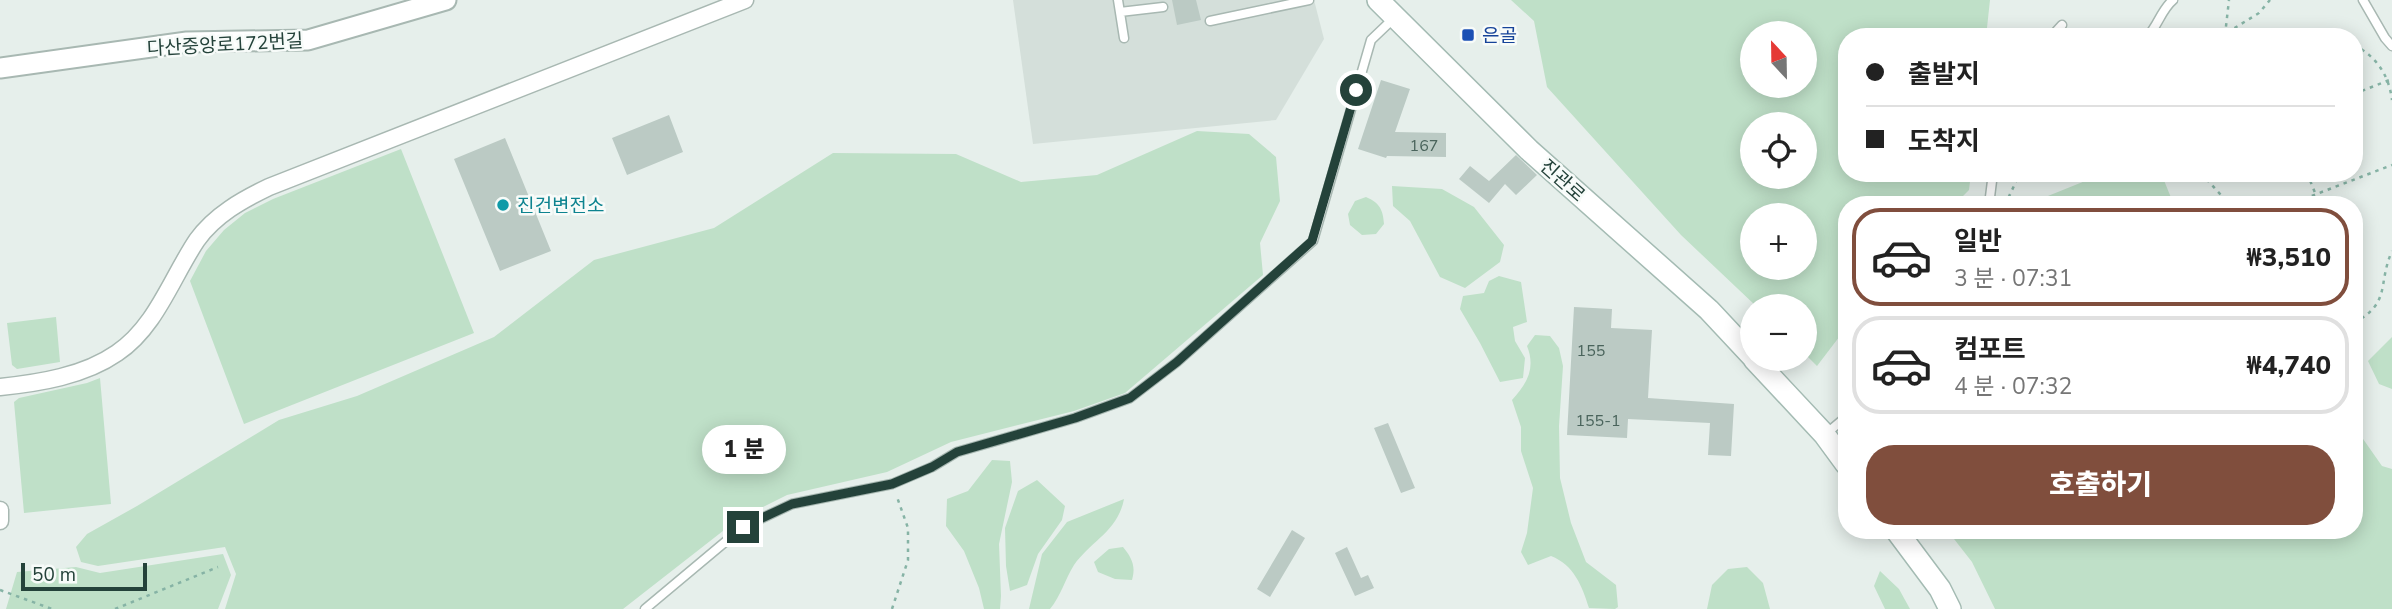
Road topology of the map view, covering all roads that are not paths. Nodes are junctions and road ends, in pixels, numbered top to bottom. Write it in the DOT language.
graph roads {
  1 [pos="446,0"];
  2 [pos="745,0"];
  3 [pos="1118,0"];
  4 [pos="1309,0"];
  5 [pos="1378,0"];
  6 [pos="2173,0"];
  7 [pos="2363,0"];
  8 [pos="1163,7"];
  9 [pos="1120,12"];
  10 [pos="1395,17"];
  11 [pos="1210,22"];
  12 [pos="2062,25"];
  13 [pos="2059,28"];
  14 [pos="2155,28"];
  15 [pos="1124,38"];
  16 [pos="2392,46"];
  17 [pos="0,68"];
  18 [pos="1740,343"];
  19 [pos="1766,371"];
  20 [pos="0,387"];
  21 [pos="1838,423"];
  22 [pos="1824,434"];
  23 [pos="1838,453"];
  24 [pos="0,510"];
  25 [pos="0,521"];
  26 [pos="1903,539"];
  27 [pos="645,609"];
  28 [pos="1950,609"];
  1 -- 17 [label="street, 다산중앙로172번길"];
  2 -- 20 [label="street"];
  3 -- 9 [label="lane"];
  4 -- 11 [label="lane"];
  5 -- 10 [label="main road, 진관로"];
  6 -- 14 [label="lane"];
  7 -- 16 [label="lane"];
  8 -- 9 [label="lane"];
  9 -- 15 [label="lane"];
  10 -- 18 [label="main road, 진관로"];
  10 -- 27 [label="lane"];
  12 -- 13 [label="lane"];
  19 -- 22 [label="main road, 진관로"];
  21 -- 22 [label="lane"];
  22 -- 23 [label="main road, 진관로"];
  24 -- 25 [label="street"];
  26 -- 28 [label="main road"];
}
